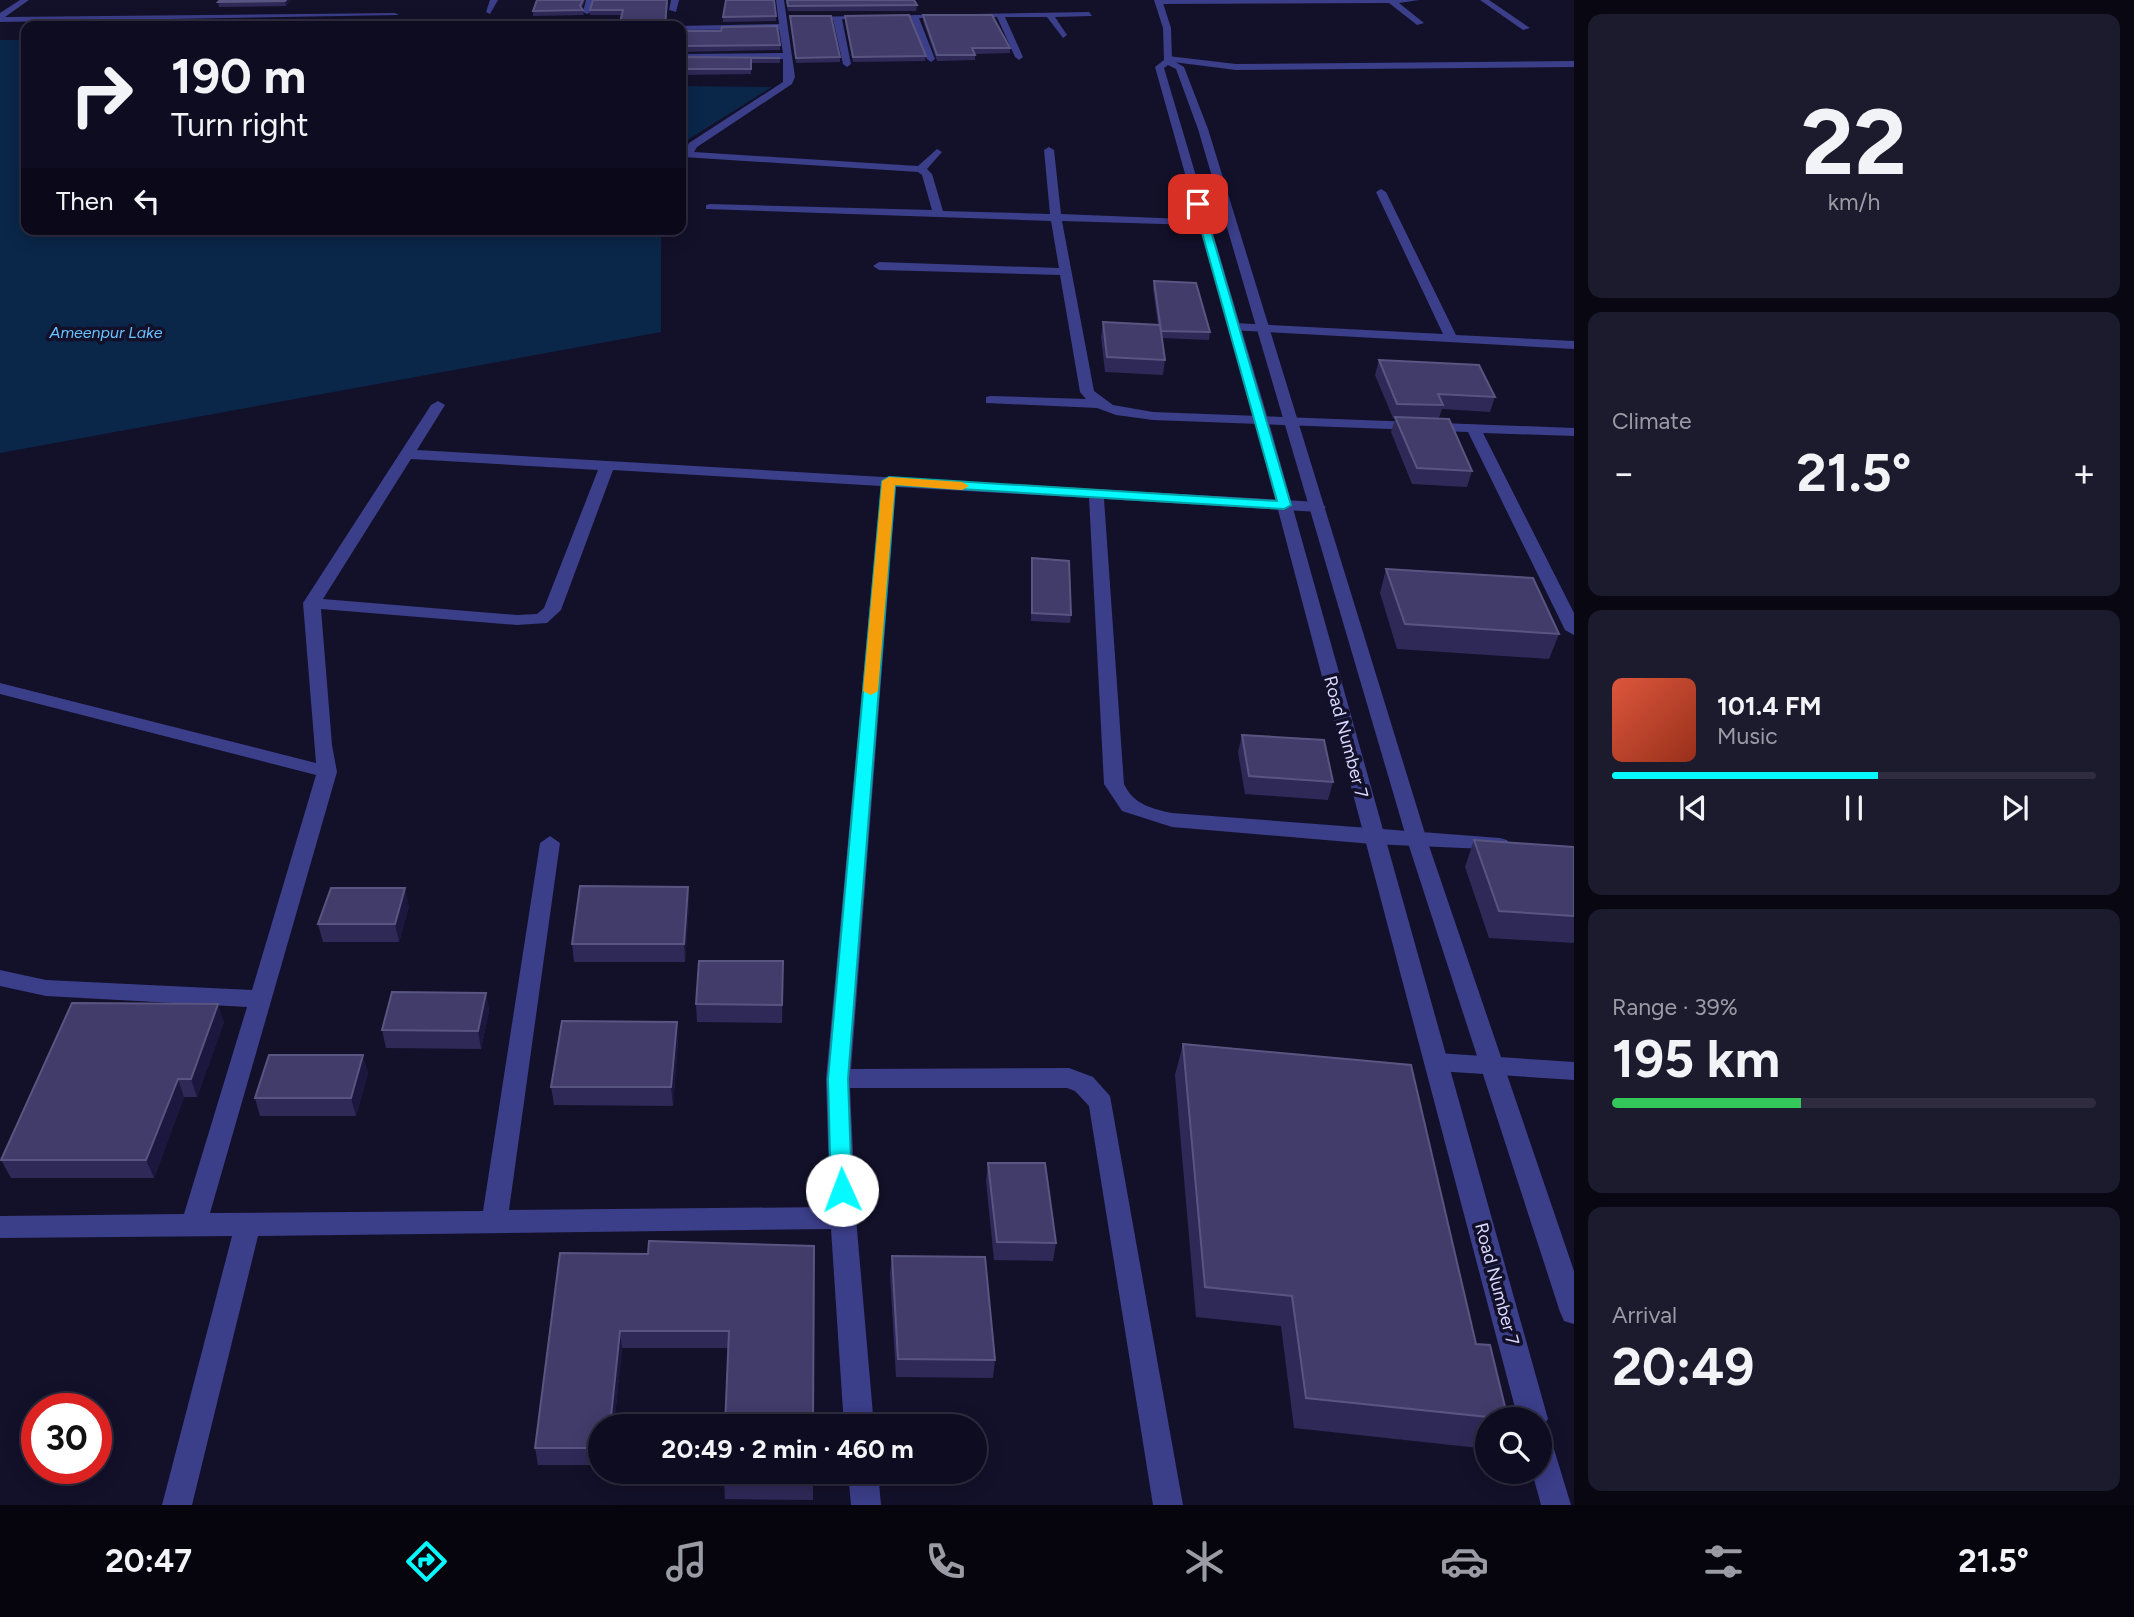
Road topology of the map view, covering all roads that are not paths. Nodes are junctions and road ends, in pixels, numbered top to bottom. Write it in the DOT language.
graph roads {
  1 [pos="24,0"];
  2 [pos="494,0"];
  3 [pos="590,0"];
  4 [pos="675,0"];
  5 [pos="780,0"];
  6 [pos="1391,0"];
  7 [pos="1415,0"];
  8 [pos="1484,0"];
  9 [pos="1159,1"];
  10 [pos="1294,1"];
  11 [pos="204,8"];
  12 [pos="300,8"];
  13 [pos="1301,8"];
  14 [pos="117,9"];
  15 [pos="673,10"];
  16 [pos="490,12"];
  17 [pos="587,12"];
  18 [pos="1089,14"];
  19 [pos="1050,15"];
  20 [pos="293,16"];
  21 [pos="914,16"];
  22 [pos="1000,16"];
  23 [pos="196,17"];
  24 [pos="837,17"];
  25 [pos="108,18"];
  26 [pos="0,19"];
  27 [pos="392,21"];
  28 [pos="784,21"];
  29 [pos="1420,23"];
  30 [pos="686,27"];
  31 [pos="1526,28"];
  32 [pos="1063,36"];
  33 [pos="788,56"];
  34 [pos="686,57"];
  35 [pos="1019,57"];
  36 [pos="931,59"];
  37 [pos="1168,60"];
  38 [pos="847,64"];
  39 [pos="1574,64"];
  40 [pos="1049,150"];
  41 [pos="937,152"];
  42 [pos="1188,168"];
  43 [pos="1214,168"];
  44 [pos="921,169"];
  45 [pos="1381,192"];
  46 [pos="710,207"];
  47 [pos="938,213"];
  48 [pos="1056,217"];
  49 [pos="1203,222"];
  50 [pos="1230,223"];
  51 [pos="879,266"];
  52 [pos="1065,272"];
  53 [pos="1234,327"];
  54 [pos="1263,329"];
  55 [pos="1452,340"];
  56 [pos="1574,345"];
  57 [pos="991,400"];
  58 [pos="1096,404"];
  59 [pos="438,405"];
  60 [pos="1261,419"];
  61 [pos="1293,419"];
  62 [pos="1473,428"];
  63 [pos="1574,432"];
  64 [pos="408,454"];
  65 [pos="607,467"];
  66 [pos="889,481"];
  67 [pos="1096,494"];
  68 [pos="1284,505"];
  69 [pos="1318,507"];
  70 [pos="312,603"];
  71 [pos="1574,630"];
  72 [pos="0,688"];
  73 [pos="327,772"];
  74 [pos="1373,839"];
  75 [pos="1417,840"];
  76 [pos="550,843"];
  77 [pos="1522,847"];
  78 [pos="0,978"];
  79 [pos="260,999"];
  80 [pos="1437,1062"];
  81 [pos="1491,1068"];
  82 [pos="1574,1071"];
  83 [pos="838,1079"];
  84 [pos="843,1218"];
  85 [pos="494,1222"];
  86 [pos="194,1224"];
  87 [pos="248,1224"];
  88 [pos="0,1227"];
  89 [pos="1574,1312"];
  90 [pos="1530,1407"];
  91 [pos="858,1414"];
  92 [pos="864,1484"];
  93 [pos="1550,1484"];
  94 [pos="177,1505"];
  95 [pos="866,1505"];
  96 [pos="1168,1505"];
  97 [pos="1556,1505"];
  1 -- 26 [label="street"];
  2 -- 16 [label="street"];
  3 -- 17 [label="street"];
  4 -- 15 [label="street"];
  5 -- 28 [label="street"];
  6 -- 7 [label="street"];
  6 -- 10 [label="street"];
  6 -- 29 [label="street"];
  8 -- 31 [label="street"];
  9 -- 10 [label="street"];
  9 -- 37 [label="street, Road Number 7"];
  10 -- 13 [label="street"];
  11 -- 23 [label="street"];
  12 -- 20 [label="street"];
  14 -- 25 [label="street"];
  18 -- 19 [label="street"];
  19 -- 22 [label="street"];
  19 -- 32 [label="street"];
  20 -- 23 [label="street"];
  20 -- 27 [label="street"];
  21 -- 22 [label="street"];
  21 -- 24 [label="street"];
  21 -- 36 [label="street"];
  22 -- 35 [label="street"];
  23 -- 25 [label="street"];
  24 -- 28 [label="street"];
  24 -- 38 [label="street"];
  25 -- 26 [label="street"];
  28 -- 30 [label="street"];
  28 -- 33 [label="street"];
  33 -- 34 [label="street"];
  33 -- 44 [label="street"];
  37 -- 39 [label="street"];
  37 -- 42 [label="street, Road Number 7"];
  37 -- 43 [label="street, Road Number 7"];
  40 -- 48 [label="street"];
  41 -- 44 [label="street"];
  42 -- 43 [label="street"];
  42 -- 49 [label="street, Road Number 7"];
  43 -- 50 [label="street, Road Number 7"];
  44 -- 47 [label="street"];
  45 -- 55 [label="street"];
  46 -- 47 [label="street"];
  47 -- 48 [label="street"];
  48 -- 49 [label="street"];
  48 -- 52 [label="street"];
  49 -- 50 [label="street"];
  49 -- 53 [label="street, Road Number 7"];
  50 -- 54 [label="street, Road Number 7"];
  51 -- 52 [label="street"];
  52 -- 58 [label="street"];
  53 -- 54 [label="street"];
  53 -- 60 [label="street, Road Number 7"];
  54 -- 55 [label="street"];
  54 -- 61 [label="street, Road Number 7"];
  55 -- 56 [label="street"];
  57 -- 58 [label="street"];
  58 -- 60 [label="street"];
  59 -- 64 [label="street"];
  60 -- 61 [label="street"];
  60 -- 68 [label="street, Road Number 7"];
  61 -- 62 [label="street"];
  61 -- 69 [label="street, Road Number 7"];
  62 -- 63 [label="street"];
  62 -- 71 [label="street"];
  64 -- 65 [label="street"];
  64 -- 70 [label="street"];
  65 -- 66 [label="street"];
  65 -- 70 [label="street"];
  66 -- 67 [label="street"];
  66 -- 83 [label="street"];
  67 -- 68 [label="street"];
  67 -- 74 [label="street"];
  68 -- 69 [label="street"];
  68 -- 74 [label="street, Road Number 7"];
  69 -- 75 [label="street, Road Number 7"];
  70 -- 73 [label="street"];
  72 -- 73 [label="street"];
  73 -- 79 [label="street"];
  74 -- 75 [label="street"];
  74 -- 80 [label="street, Road Number 7"];
  75 -- 77 [label="street"];
  75 -- 81 [label="street, Road Number 7"];
  76 -- 85 [label="street"];
  78 -- 79 [label="street"];
  79 -- 86 [label="street"];
  80 -- 81 [label="street"];
  80 -- 90 [label="street, Road Number 7"];
  81 -- 82 [label="street"];
  81 -- 89 [label="street, Road Number 7"];
  83 -- 84 [label="street"];
  83 -- 96 [label="street"];
  84 -- 85 [label="street"];
  84 -- 91 [label="street"];
  85 -- 87 [label="street"];
  86 -- 87 [label="street"];
  86 -- 88 [label="street"];
  87 -- 94 [label="street"];
  92 -- 95 [label="street"];
  93 -- 97 [label="street"];
}
